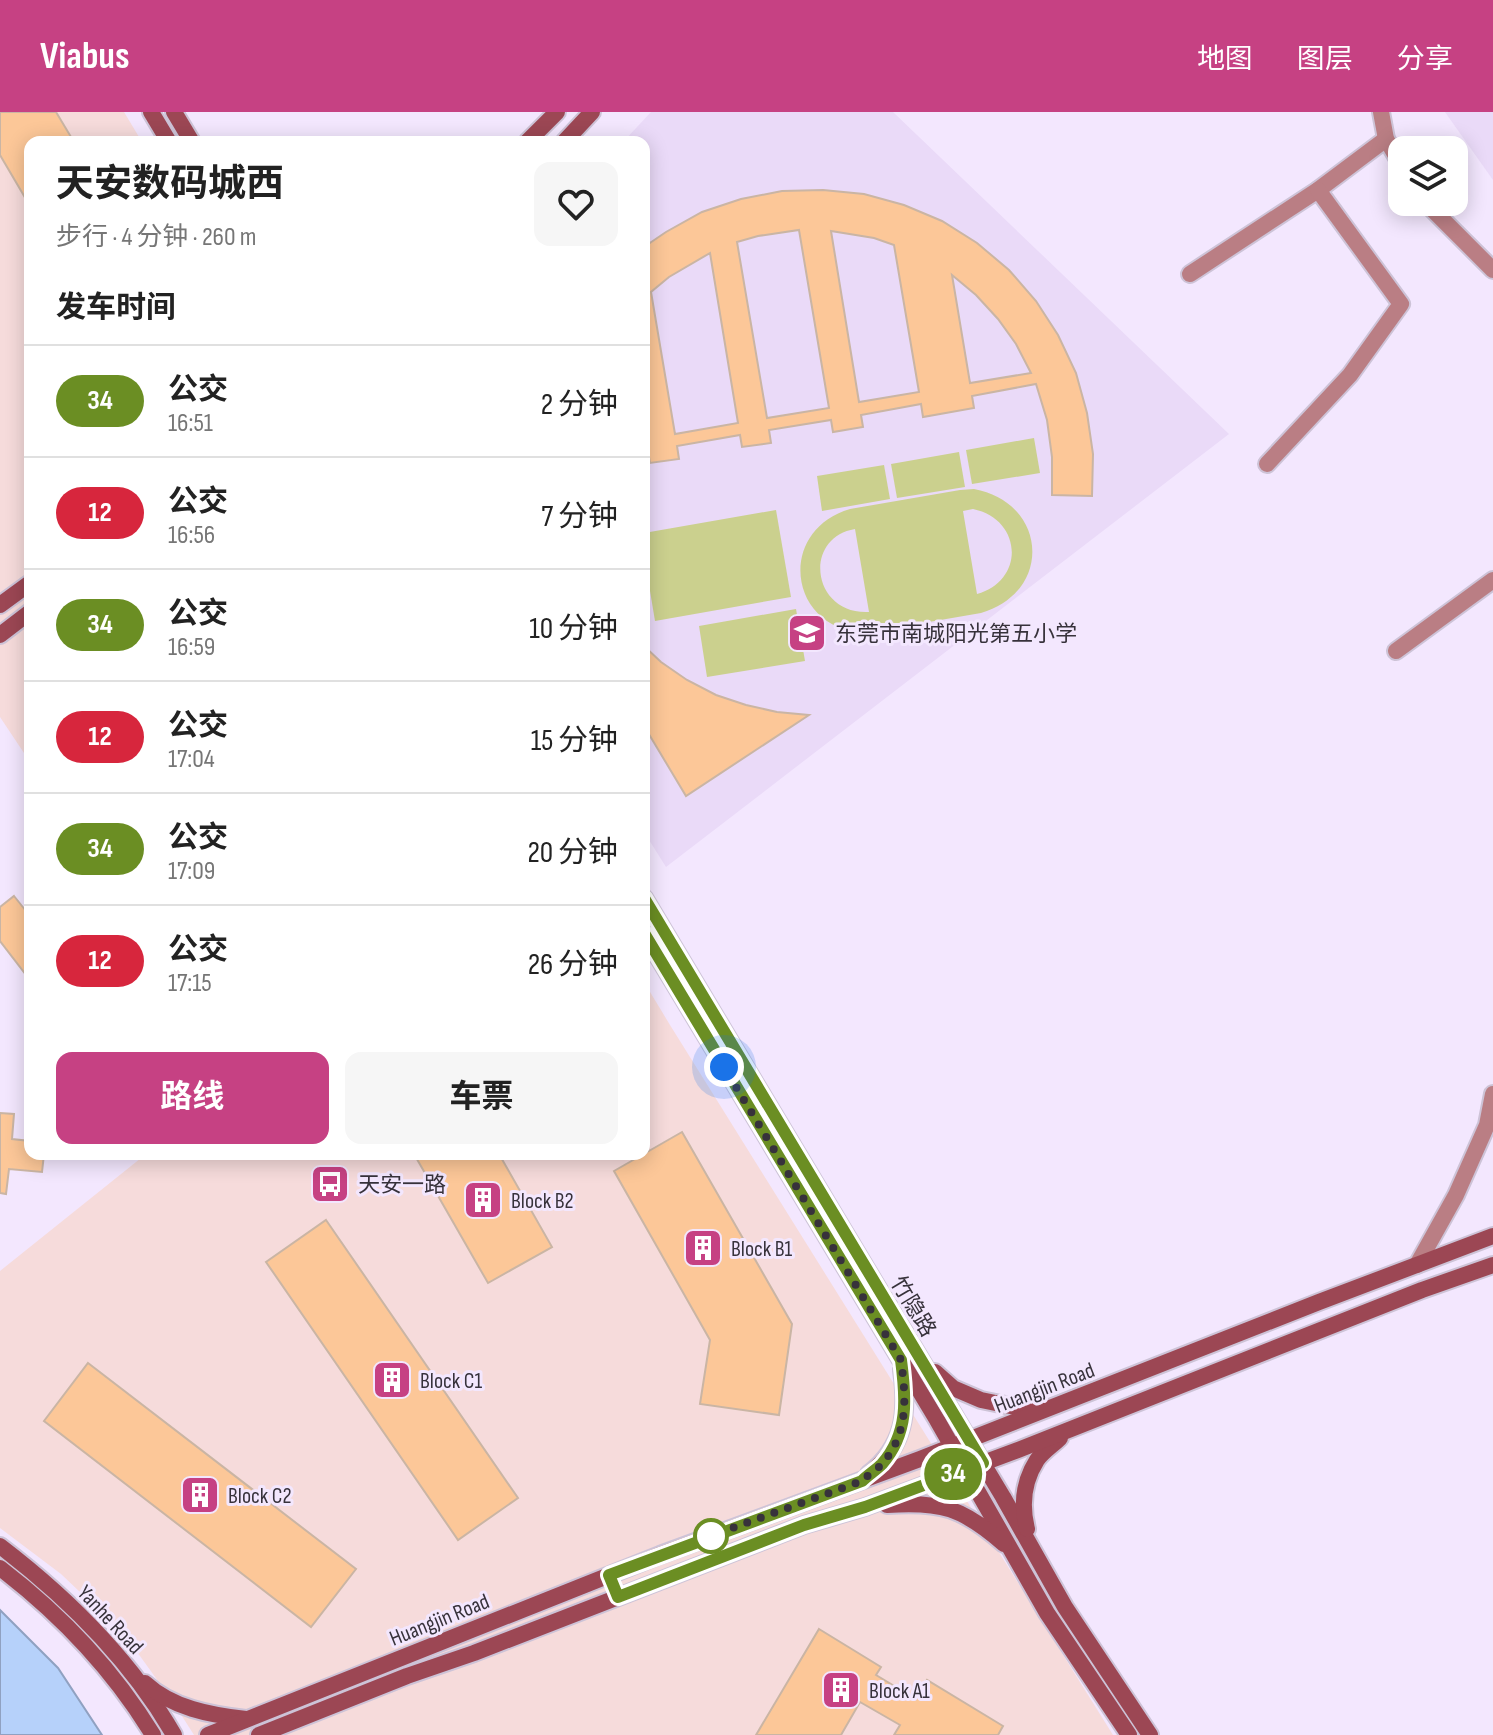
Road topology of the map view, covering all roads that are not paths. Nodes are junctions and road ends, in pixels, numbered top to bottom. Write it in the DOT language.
graph roads {
  1 [pos="151,112"];
  2 [pos="174,112"];
  3 [pos="557,112"];
  4 [pos="592,112"];
  5 [pos="1381,112"];
  6 [pos="165,136"];
  7 [pos="188,136"];
  8 [pos="533,136"];
  9 [pos="570,136"];
  10 [pos="1386,139"];
  11 [pos="1388,142"];
  12 [pos="1318,190"];
  13 [pos="1439,216"];
  14 [pos="1493,270"];
  15 [pos="1190,274"];
  16 [pos="1267,464"];
  17 [pos="1493,580"];
  18 [pos="24,587"];
  19 [pos="0,605"];
  20 [pos="24,617"];
  21 [pos="0,635"];
  22 [pos="1396,651"];
  23 [pos="650,908"];
  24 [pos="650,943"];
  25 [pos="1493,1094"];
  26 [pos="1493,1236"];
  27 [pos="1417,1265"];
  28 [pos="1493,1265"];
  29 [pos="919,1356"];
  30 [pos="901,1360"];
  31 [pos="1060,1405"];
  32 [pos="1067,1431"];
  33 [pos="969,1440"];
  34 [pos="953,1446"];
  35 [pos="983,1463"];
  36 [pos="966,1469"];
  37 [pos="862,1481"];
  38 [pos="865,1507"];
  39 [pos="0,1546"];
  40 [pos="1031,1546"];
  41 [pos="1013,1552"];
  42 [pos="0,1568"];
  43 [pos="122,1662"];
  44 [pos="247,1719"];
  45 [pos="153,1735"];
  46 [pos="174,1735"];
  47 [pos="208,1735"];
  48 [pos="259,1735"];
  49 [pos="1129,1735"];
  50 [pos="1150,1735"];
  1 -- 6 [label="main road"];
  2 -- 7 [label="main road"];
  3 -- 8 [label="main road"];
  4 -- 9 [label="main road"];
  5 -- 10 [label="street"];
  10 -- 11 [label="street"];
  10 -- 12 [label="street"];
  12 -- 15 [label="street"];
  12 -- 16 [label="street"];
  13 -- 14 [label="street"];
  17 -- 22 [label="street"];
  18 -- 19 [label="main road"];
  20 -- 21 [label="main road"];
  23 -- 29 [label="main road, 竹隐路"];
  24 -- 30 [label="main road, 竹隐路"];
  25 -- 27 [label="street"];
  26 -- 27 [label="main road, Huangjin Road"];
  27 -- 31 [label="main road, Huangjin Road"];
  28 -- 32 [label="main road, Huangjin Road"];
  29 -- 31 [label="main road"];
  29 -- 33 [label="main road, 竹隐路"];
  30 -- 34 [label="main road, 竹隐路"];
  30 -- 37 [label="main road"];
  31 -- 33 [label="main road, Huangjin Road"];
  32 -- 35 [label="main road, Huangjin Road"];
  32 -- 40 [label="main road"];
  33 -- 34 [label="main road, Huangjin Road"];
  33 -- 35 [label="main road, 竹隐路"];
  34 -- 36 [label="main road, 竹隐路"];
  34 -- 37 [label="main road, Huangjin Road"];
  35 -- 36 [label="main road, Huangjin Road"];
  35 -- 40 [label="main road, 竹隐路"];
  36 -- 38 [label="main road, Huangjin Road"];
  36 -- 41 [label="main road, 竹隐路"];
  37 -- 44 [label="main road, Huangjin Road"];
  38 -- 41 [label="main road"];
  38 -- 48 [label="main road, Huangjin Road"];
  39 -- 43 [label="main road, Yanhe Road"];
  40 -- 50 [label="main road, 竹隐路"];
  41 -- 49 [label="main road, 竹隐路"];
  42 -- 45 [label="main road, Yanhe Road"];
  43 -- 44 [label="main road"];
  43 -- 46 [label="main road, Yanhe Road"];
  44 -- 47 [label="main road, Huangjin Road"];
}
